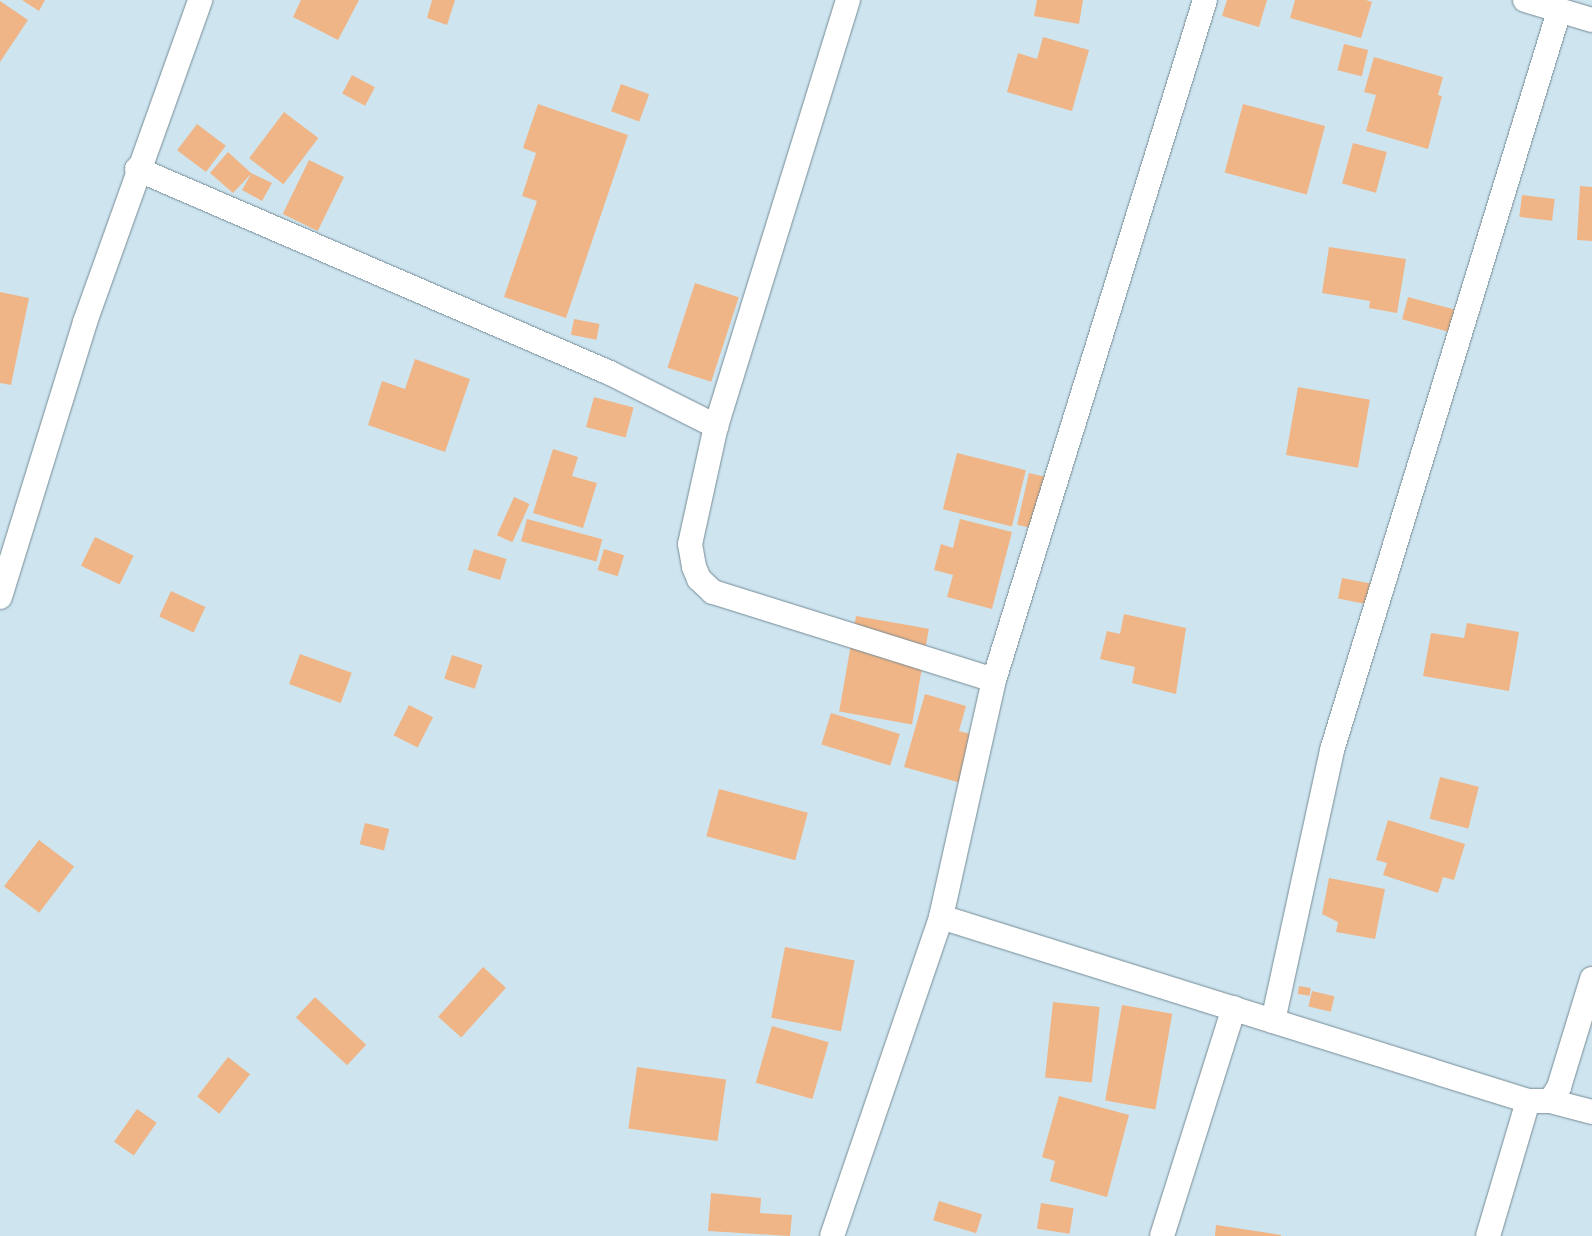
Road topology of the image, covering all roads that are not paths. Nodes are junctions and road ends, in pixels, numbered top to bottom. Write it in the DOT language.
graph roads {
  1 [pos="200,0"];
  2 [pos="848,0"];
  3 [pos="1205,0"];
  4 [pos="1525,0"];
  5 [pos="1558,11"];
  6 [pos="1592,20"];
  7 [pos="137,169"];
  8 [pos="716,426"];
  9 [pos="0,597"];
  10 [pos="994,680"];
  11 [pos="941,917"];
  12 [pos="1592,979"];
  13 [pos="1234,1008"];
  14 [pos="1273,1021"];
  15 [pos="1539,1101"];
  16 [pos="1592,1112"];
  17 [pos="832,1236"];
  18 [pos="1162,1236"];
  19 [pos="1488,1236"];
  1 -- 7 [label="street"];
  2 -- 8 [label="street"];
  3 -- 10 [label="street"];
  4 -- 5 [label="street"];
  5 -- 6 [label="street"];
  5 -- 14 [label="street"];
  7 -- 8 [label="street"];
  7 -- 9 [label="street"];
  8 -- 10 [label="street"];
  10 -- 11 [label="street"];
  11 -- 13 [label="street"];
  11 -- 17 [label="street"];
  12 -- 15 [label="street"];
  13 -- 14 [label="street"];
  13 -- 18 [label="street"];
  14 -- 15 [label="street"];
  15 -- 16 [label="street"];
  15 -- 19 [label="street"];
}
